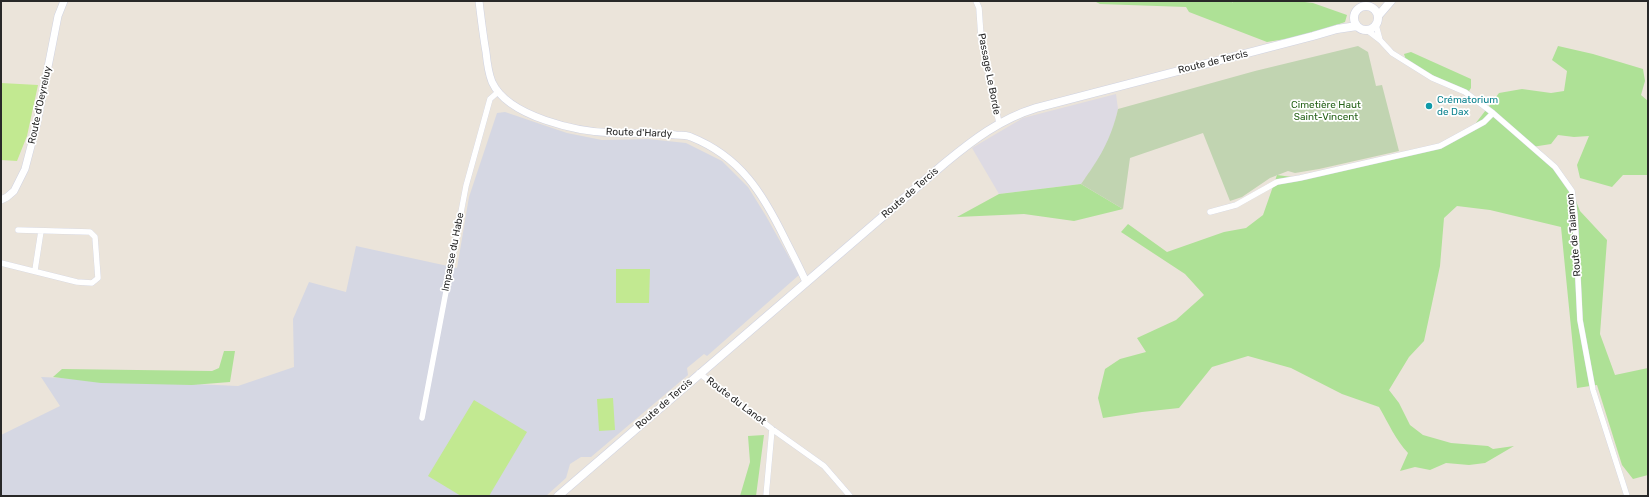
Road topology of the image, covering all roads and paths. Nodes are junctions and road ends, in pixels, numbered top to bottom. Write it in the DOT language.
graph roads {
  1 [pos="64,1"];
  2 [pos="478,1"];
  3 [pos="976,1"];
  4 [pos="1390,2"];
  5 [pos="1372,8"];
  6 [pos="1378,16"];
  7 [pos="1354,17"];
  8 [pos="1376,25"];
  9 [pos="1357,26"];
  10 [pos="1337,29"];
  11 [pos="1367,30"];
  12 [pos="1380,40"];
  13 [pos="498,92"];
  14 [pos="1493,112"];
  15 [pos="1000,123"];
  16 [pos="1,200"];
  17 [pos="1210,212"];
  18 [pos="18,230"];
  19 [pos="41,231"];
  20 [pos="1,263"];
  21 [pos="35,270"];
  22 [pos="806,282"];
  23 [pos="699,373"];
  24 [pos="422,418"];
  25 [pos="772,429"];
  26 [pos="558,496"];
  27 [pos="766,496"];
  28 [pos="850,496"];
  29 [pos="1627,496"];
  1 -- 16 [label="street, Route d'Oeyreluy"];
  2 -- 13 [label="street, Route d'Hardy"];
  3 -- 15 [label="street, Passage Le Borde"];
  4 -- 5 [label="main road"];
  4 -- 6 [label="main road"];
  5 -- 6 [label="main road"];
  5 -- 7 [label="main road"];
  6 -- 8 [label="main road"];
  7 -- 9 [label="main road"];
  7 -- 10 [label="main road, Route de Tercis"];
  8 -- 11 [label="main road"];
  8 -- 12 [label="street, Route de Talamon"];
  9 -- 10 [label="main road, Route de Tercis"];
  9 -- 11 [label="main road"];
  10 -- 15 [label="main road, Route de Tercis"];
  11 -- 12 [label="street, Route de Talamon"];
  12 -- 14 [label="street, Route de Talamon"];
  13 -- 22 [label="street, Route d'Hardy"];
  13 -- 24 [label="street, Impasse du Habe"];
  14 -- 17 [label="street"];
  14 -- 29 [label="street, Route de Talamon"];
  15 -- 22 [label="main road, Route de Tercis"];
  18 -- 19 [label="street"];
  19 -- 21 [label="street"];
  19 -- 21 [label="street"];
  20 -- 21 [label="street"];
  22 -- 23 [label="main road, Route de Tercis"];
  23 -- 25 [label="street, Route du Lanot"];
  23 -- 26 [label="main road, Route de Tercis"];
  25 -- 27 [label="street, Route du Lanot"];
  25 -- 28 [label="street, Route du Lanot"];
}
